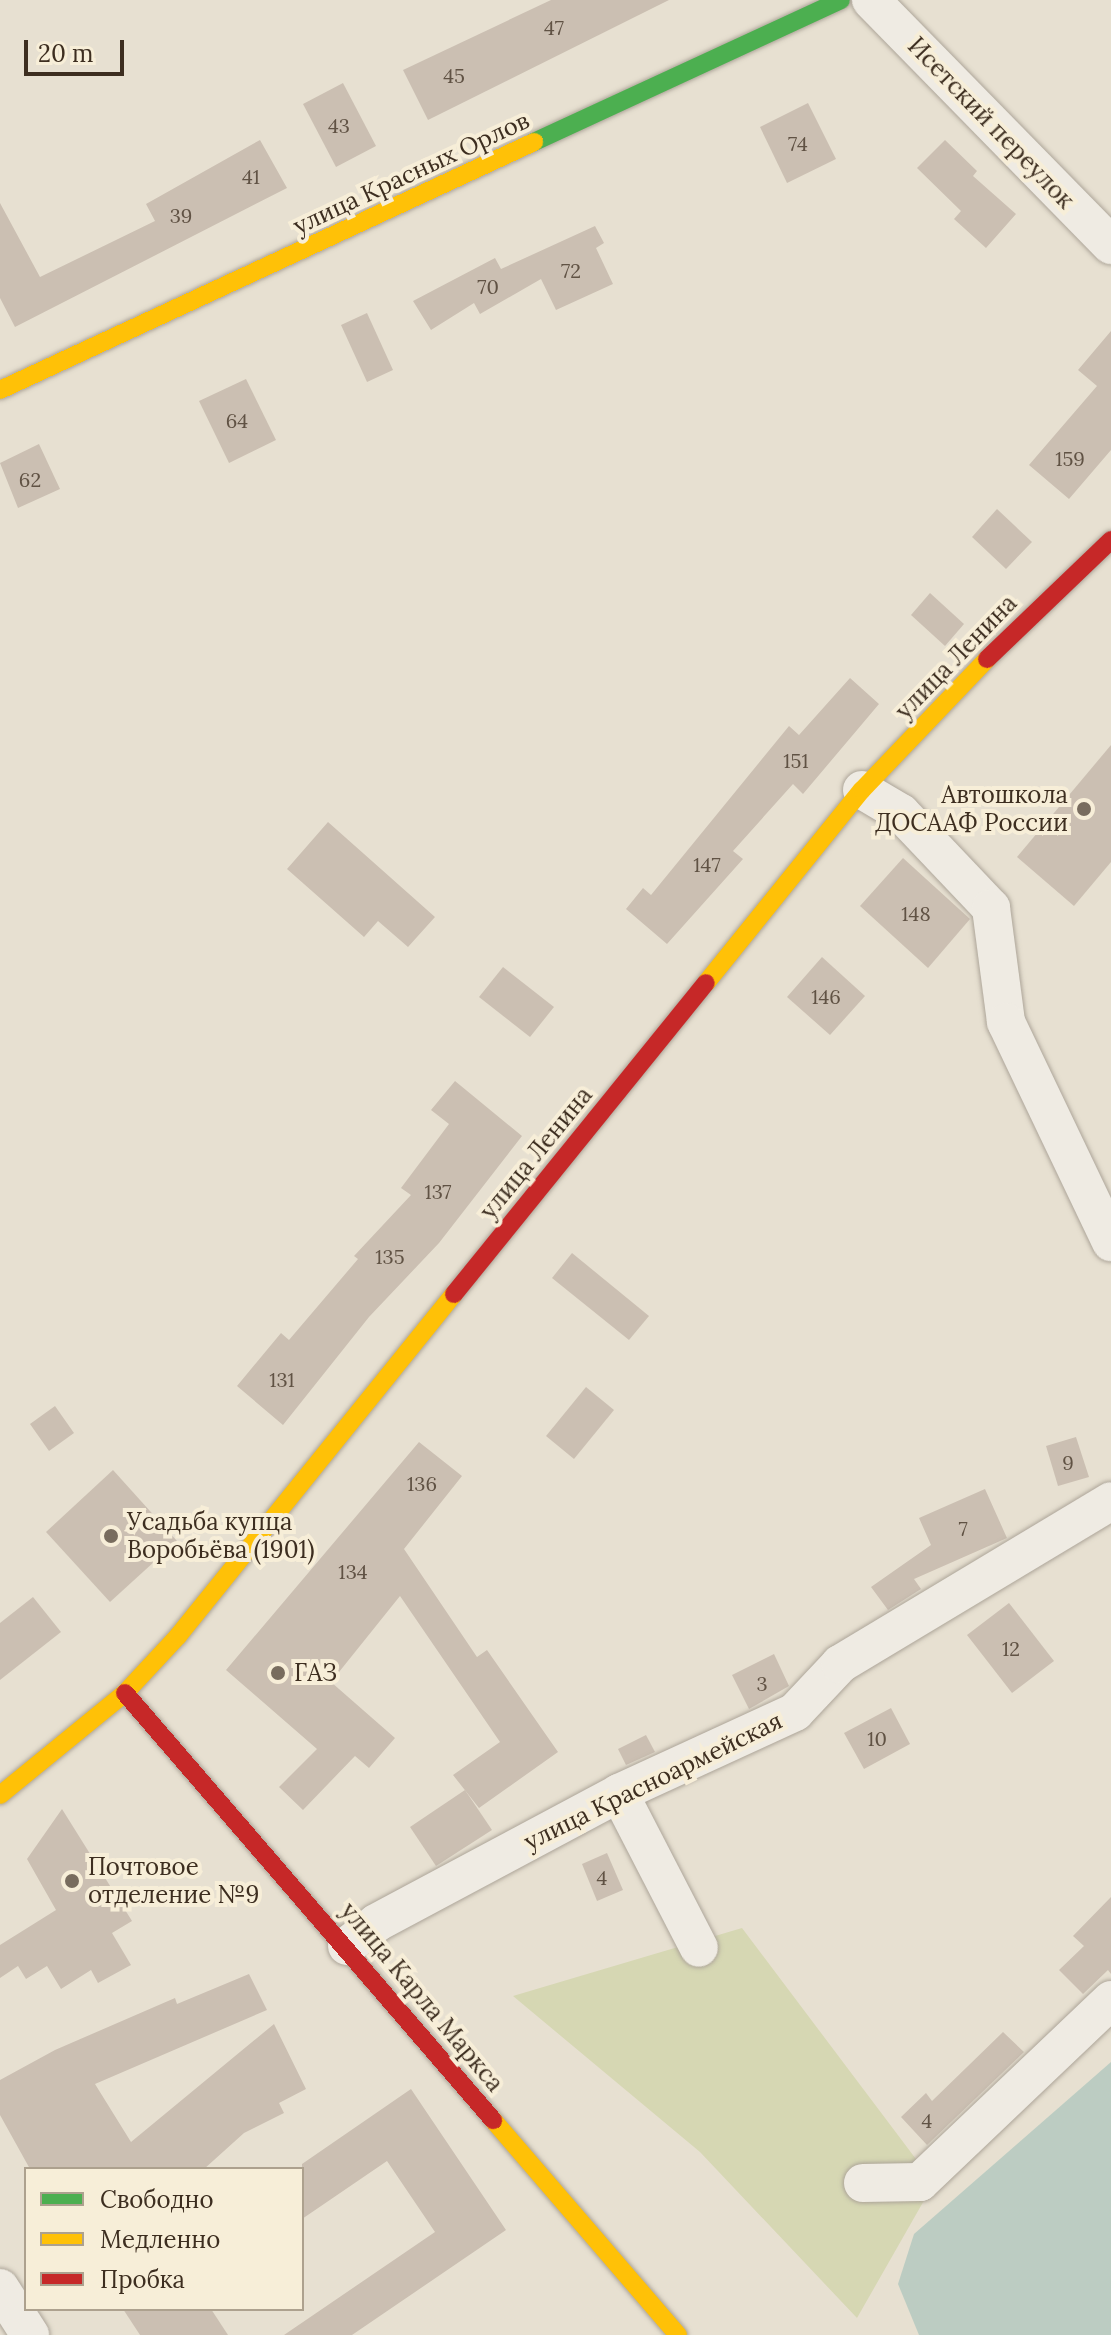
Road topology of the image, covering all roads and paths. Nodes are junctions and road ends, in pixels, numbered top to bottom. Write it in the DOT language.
graph roads {
  1 [pos="841,0"];
  2 [pos="871,0"];
  3 [pos="1111,245"];
  4 [pos="0,390"];
  5 [pos="1111,540"];
  6 [pos="862,790"];
  7 [pos="1111,1242"];
  8 [pos="1111,1501"];
  9 [pos="125,1693"];
  10 [pos="619,1793"];
  11 [pos="0,1795"];
  12 [pos="347,1946"];
  13 [pos="699,1948"];
  14 [pos="1111,2000"];
  15 [pos="863,2183"];
  16 [pos="0,2288"];
  17 [pos="30,2335"];
  18 [pos="678,2335"];
  1 -- 4 [label="main road, улица Красных Орлов"];
  2 -- 3 [label="street, Исетский переулок"];
  5 -- 6 [label="main road, улица Ленина"];
  6 -- 7 [label="street"];
  6 -- 9 [label="main road, улица Ленина"];
  8 -- 10 [label="street, улица Красноармейская"];
  9 -- 11 [label="main road, улица Ленина"];
  9 -- 12 [label="main road, улица Карла Маркса"];
  10 -- 12 [label="street, улица Красноармейская"];
  10 -- 13 [label="street"];
  12 -- 18 [label="main road, улица Карла Маркса"];
  14 -- 15 [label="street"];
  16 -- 17 [label="street"];
}
